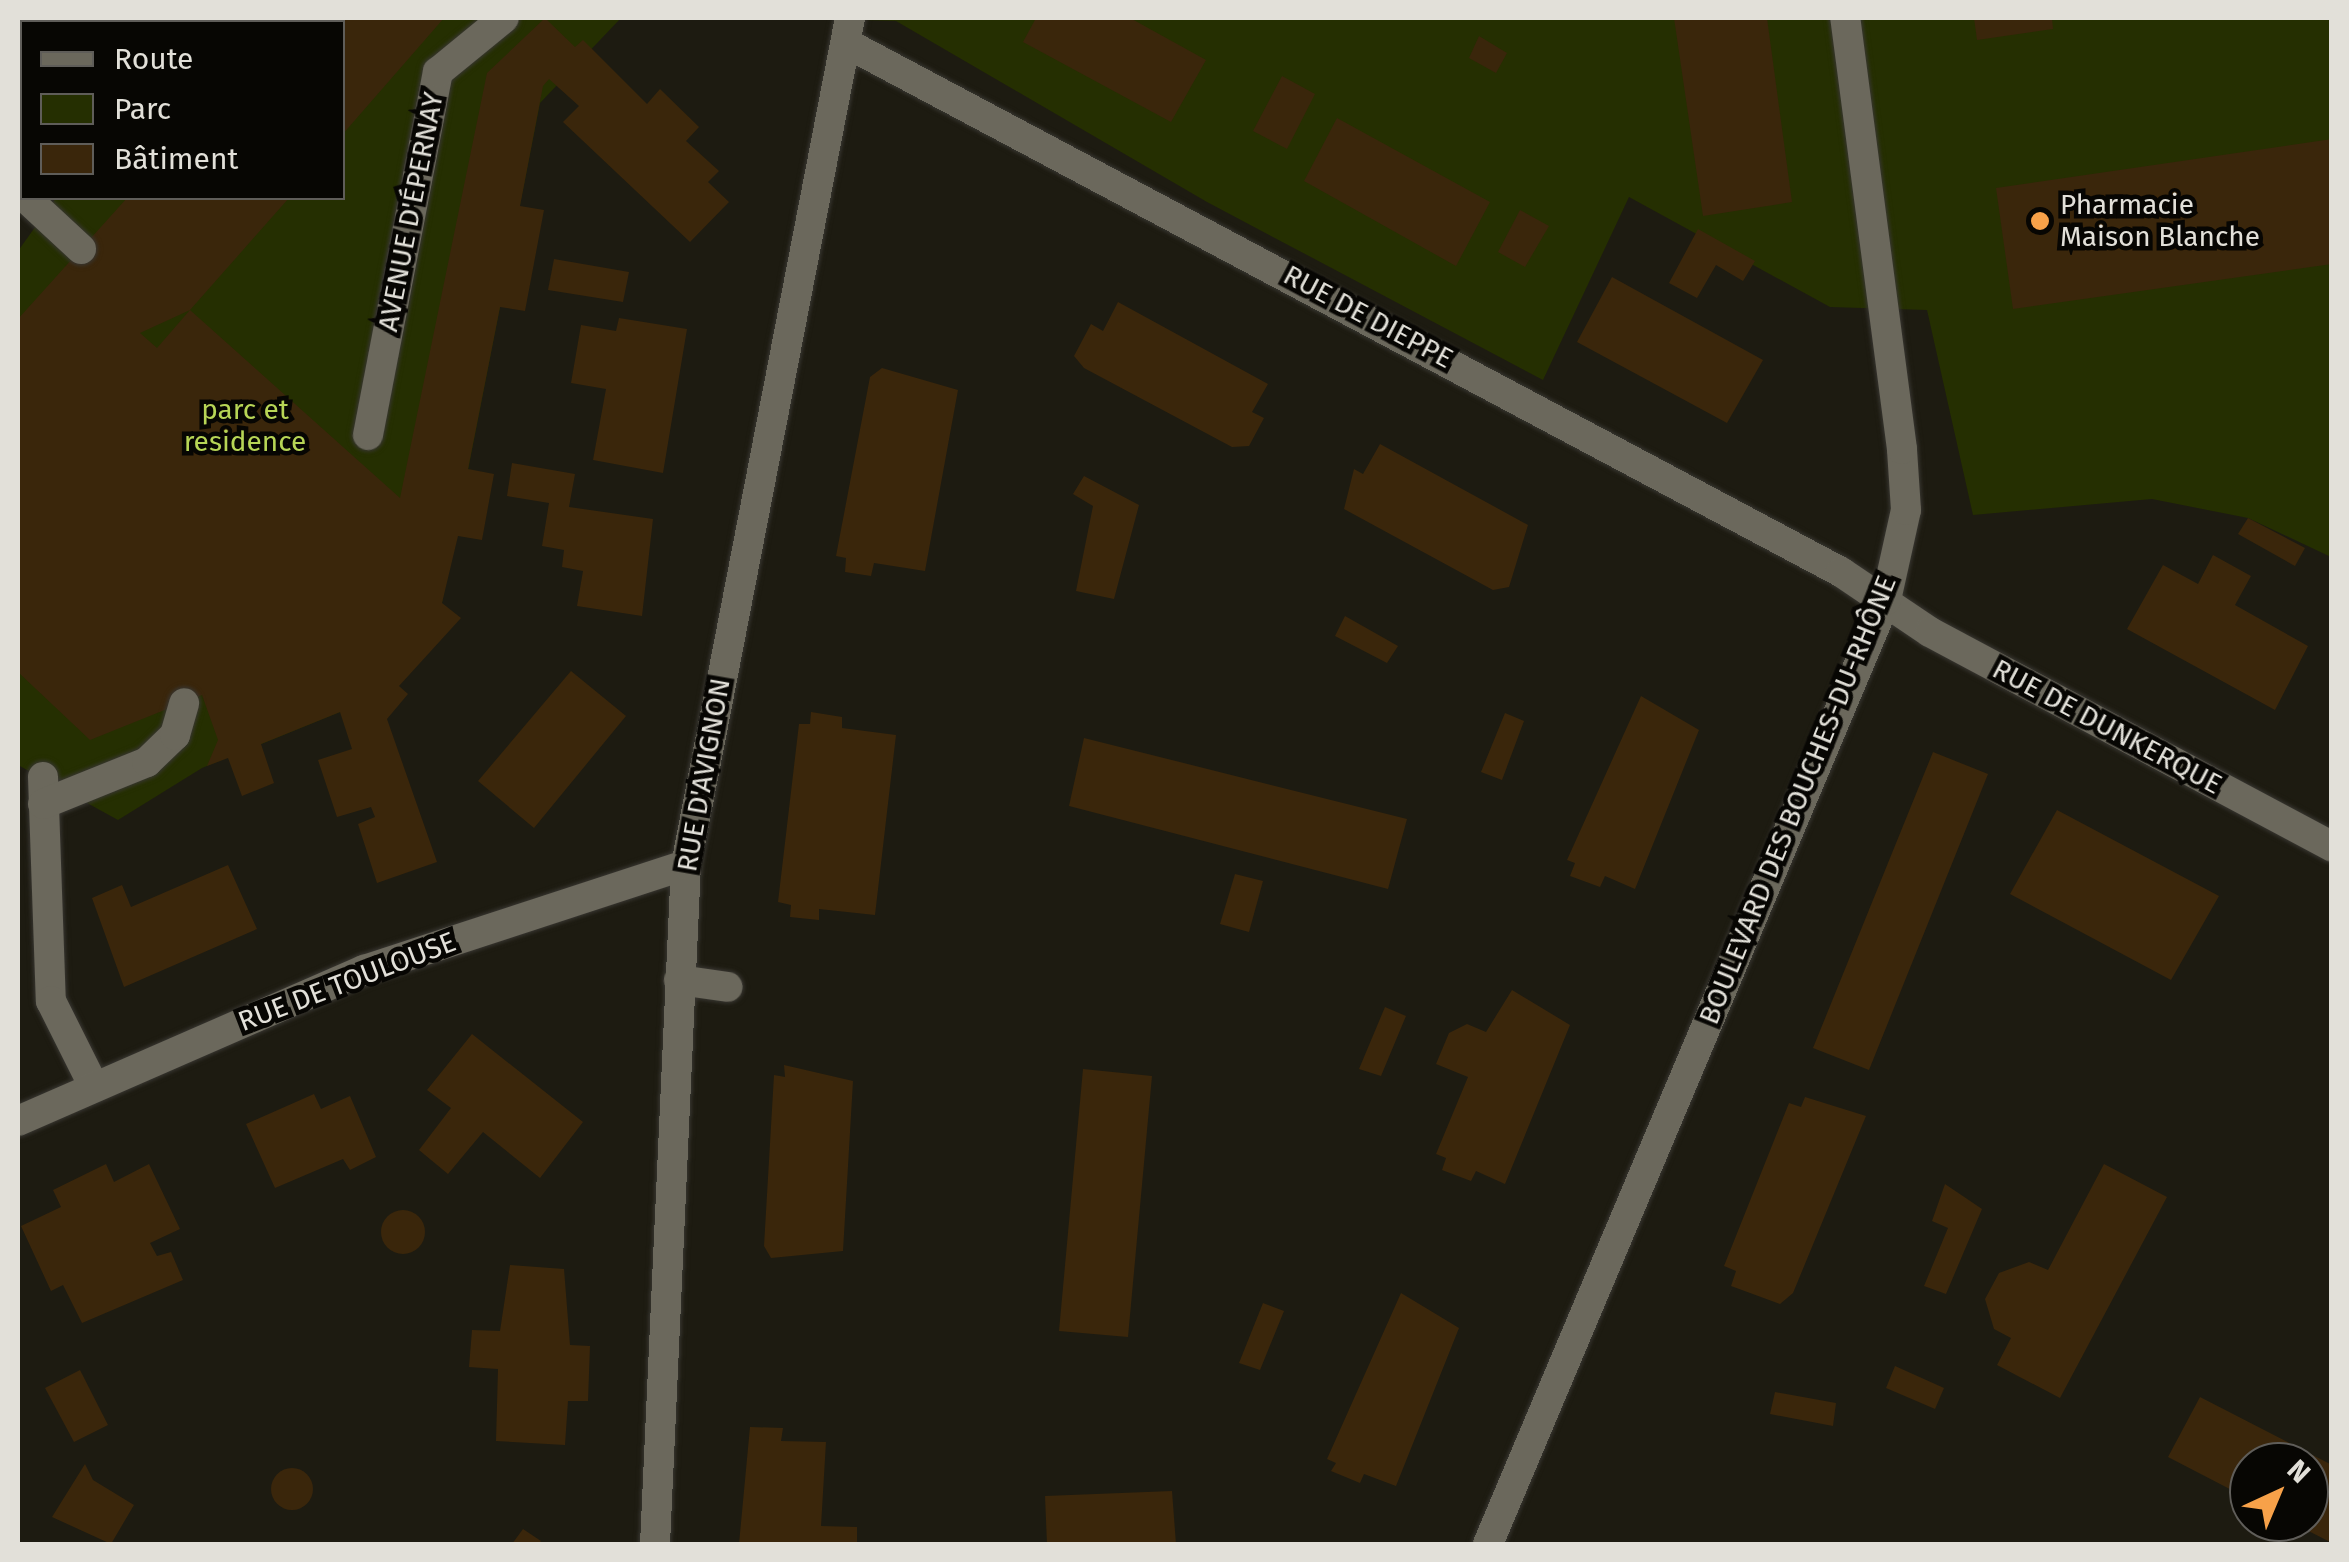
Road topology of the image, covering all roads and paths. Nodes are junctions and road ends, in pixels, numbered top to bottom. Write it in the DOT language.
graph roads {
  1 [pos="504,18"];
  2 [pos="1845,18"];
  3 [pos="848,30"];
  4 [pos="28,200"];
  5 [pos="80,249"];
  6 [pos="368,436"];
  7 [pos="1886,600"];
  8 [pos="184,703"];
  9 [pos="2332,847"];
  10 [pos="686,865"];
  11 [pos="679,980"];
  12 [pos="728,988"];
  13 [pos="93,1085"];
  14 [pos="18,1121"];
  15 [pos="655,1544"];
  16 [pos="1488,1544"];
  1 -- 6 [label="street, AVENUE D'ÉPERNAY"];
  2 -- 7 [label="street, BOULEVARD DES BOUCHES-DU-RHÔNE"];
  3 -- 7 [label="street, RUE DE DIEPPE"];
  3 -- 10 [label="street, RUE D'AVIGNON"];
  4 -- 5 [label="street"];
  7 -- 9 [label="street, RUE DE DUNKERQUE"];
  7 -- 16 [label="street, BOULEVARD DES BOUCHES-DU-RHÔNE"];
  8 -- 13 [label="street"];
  10 -- 11 [label="street, RUE D'AVIGNON"];
  10 -- 13 [label="street, RUE DE TOULOUSE"];
  11 -- 12 [label="street"];
  11 -- 15 [label="street, RUE D'AVIGNON"];
  13 -- 14 [label="street, RUE DE TOULOUSE"];
}
